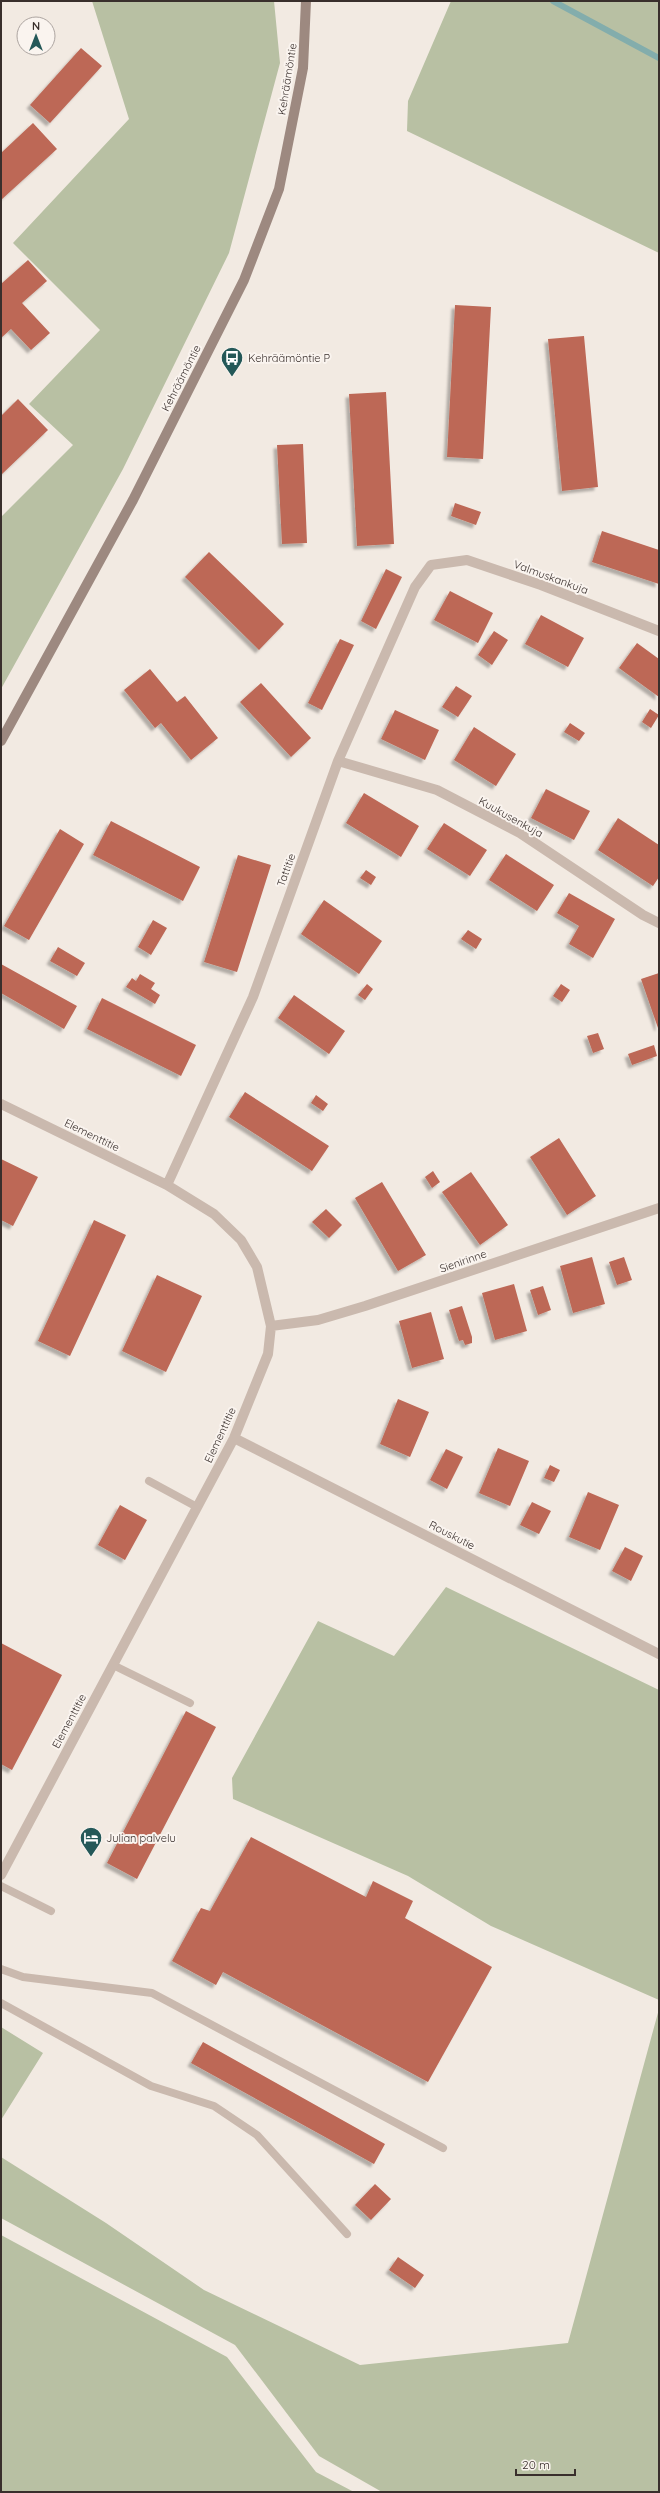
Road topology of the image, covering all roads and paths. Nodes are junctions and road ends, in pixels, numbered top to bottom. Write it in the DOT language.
graph roads {
  1 [pos="306,1"];
  2 [pos="431,565"];
  3 [pos="659,631"];
  4 [pos="1,741"];
  5 [pos="338,760"];
  6 [pos="659,923"];
  7 [pos="1,1104"];
  8 [pos="167,1185"];
  9 [pos="659,1208"];
  10 [pos="271,1326"];
  11 [pos="234,1438"];
  12 [pos="149,1481"];
  13 [pos="197,1507"];
  14 [pos="659,1654"];
  15 [pos="113,1665"];
  16 [pos="190,1703"];
  17 [pos="1,1875"];
  18 [pos="1,1886"];
  19 [pos="51,1911"];
  20 [pos="1,1969"];
  21 [pos="1,2003"];
  22 [pos="443,2148"];
  23 [pos="347,2234"];
  1 -- 4 [label="street, Kehräämöntie"];
  2 -- 3 [label="street, Valmuskankuja"];
  2 -- 5 [label="street, Tattitie"];
  5 -- 6 [label="street, Kuukusenkuja"];
  5 -- 8 [label="street, Tattitie"];
  7 -- 8 [label="street, Elementtitie"];
  8 -- 10 [label="street, Elementtitie"];
  9 -- 10 [label="street, Sienirinne"];
  10 -- 11 [label="street, Elementtitie"];
  11 -- 13 [label="street, Elementtitie"];
  11 -- 14 [label="street, Rouskutie"];
  12 -- 13 [label="lane"];
  13 -- 15 [label="street, Elementtitie"];
  15 -- 16 [label="lane"];
  15 -- 17 [label="street, Elementtitie"];
  18 -- 19 [label="lane"];
  20 -- 22 [label="lane"];
  21 -- 23 [label="lane"];
}
